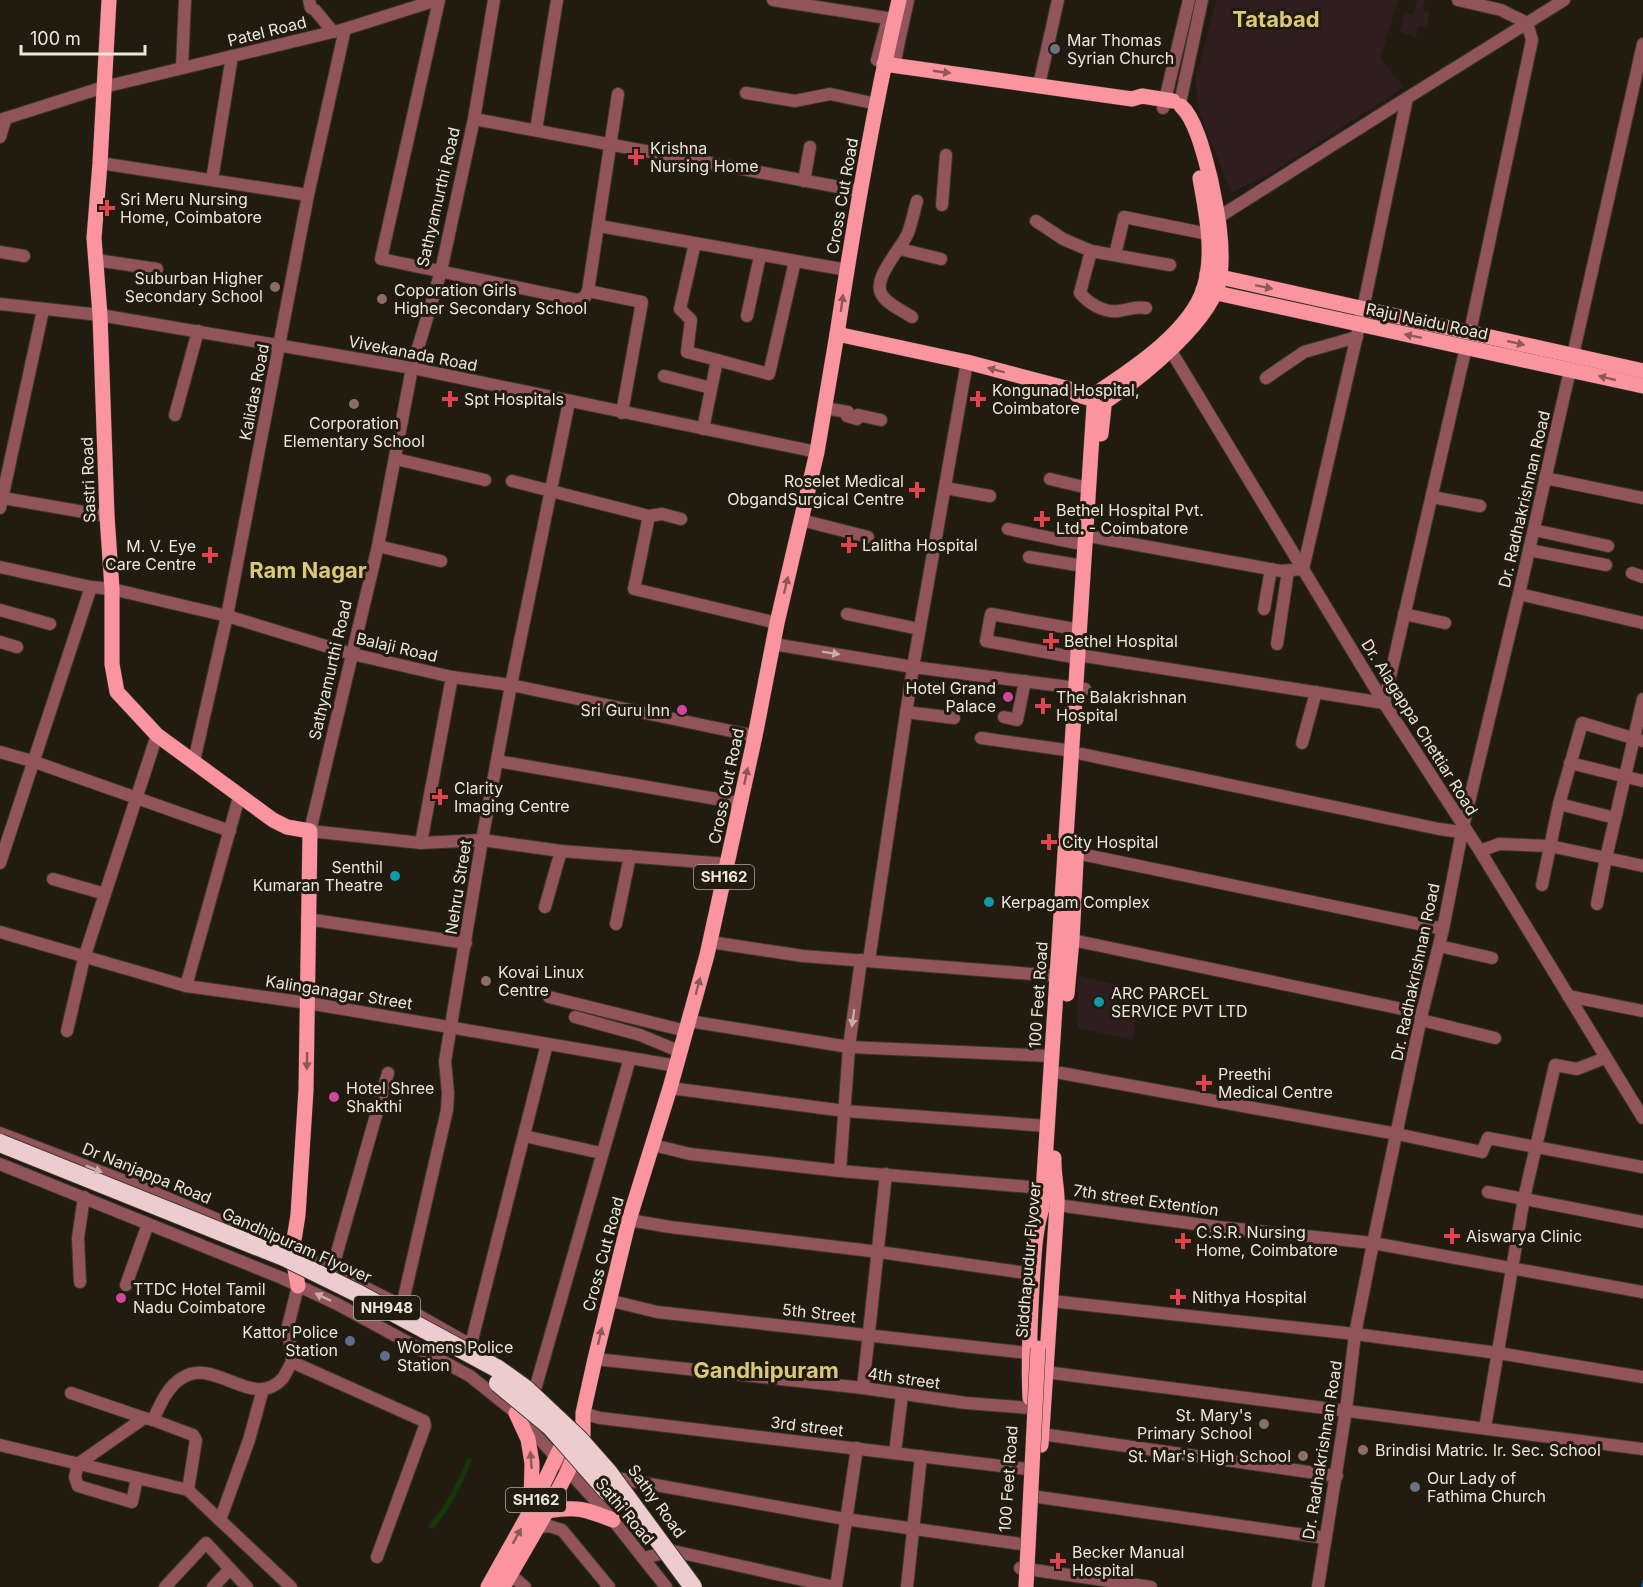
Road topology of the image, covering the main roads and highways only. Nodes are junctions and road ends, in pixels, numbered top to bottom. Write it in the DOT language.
graph roads {
  1 [pos="108,0"];
  2 [pos="899,0"];
  3 [pos="889,64"];
  4 [pos="1173,105"];
  5 [pos="1211,283"];
  6 [pos="837,334"];
  7 [pos="1468,340"];
  8 [pos="1572,363"];
  9 [pos="1643,370"];
  10 [pos="1643,386"];
  11 [pos="1099,399"];
  12 [pos="1089,541"];
  13 [pos="1081,657"];
  14 [pos="1077,753"];
  15 [pos="310,831"];
  16 [pos="0,1143"];
  17 [pos="0,1153"];
  18 [pos="1050,1206"];
  19 [pos="298,1286"];
  20 [pos="1033,1350"];
  21 [pos="516,1413"];
  22 [pos="578,1418"];
  23 [pos="531,1510"];
  24 [pos="547,1511"];
  25 [pos="613,1520"];
  26 [pos="1027,1568"];
  27 [pos="507,1581"];
  28 [pos="488,1587"];
  29 [pos="680,1587"];
  30 [pos="693,1587"];
  31 [pos="1019,1587"];
  32 [pos="1026,1587"];
  33 [pos="1032,1587"];
  1 -- 15 [label="main road, Sastri Road"];
  2 -- 3 [label="main road, Cross Cut Road"];
  3 -- 4 [label="main road, one-way"];
  6 -- 3 [label="main road, Cross Cut Road, one-way"];
  4 -- 5 [label="main road"];
  4 -- 5 [label="main road"];
  5 -- 7 [label="main road, Raju Naidu Road, one-way"];
  7 -- 5 [label="main road, Raju Naidu Road, one-way"];
  5 -- 11 [label="main road"];
  5 -- 11 [label="main road"];
  11 -- 6 [label="main road, one-way"];
  22 -- 6 [label="main road, Cross Cut Road / SH162, one-way"];
  7 -- 8 [label="main road, Raju Naidu Road"];
  8 -- 9 [label="main road, Raju Naidu Road"];
  10 -- 8 [label="main road, Raju Naidu Road, one-way"];
  11 -- 12 [label="main road, 100 Feet Road"];
  11 -- 12 [label="main road, 100 Feet Road"];
  12 -- 13 [label="main road, 100 Feet Road"];
  12 -- 13 [label="main road, 100 Feet Road"];
  13 -- 14 [label="main road, 100 Feet Road"];
  14 -- 18 [label="main road, 100 Feet Road"];
  14 -- 18 [label="main road, 100 Feet Road"];
  15 -- 19 [label="main road, Sathyamurthi Road, one-way"];
  16 -- 30 [label="highway, Gandhipuram Flyover / NH948, bridge"];
  17 -- 29 [label="highway, Gandhipuram Flyover / NH948, bridge"];
  18 -- 20 [label="main road, Siddhapudur Flyover"];
  18 -- 20 [label="main road, Siddhapudur Flyover"];
  18 -- 20 [label="main road, 100 Feet Road"];
  18 -- 26 [label="main road, 100 Feet Road"];
  20 -- 26 [label="main road, 100 Feet Road"];
  20 -- 32 [label="main road, Siddhapudur Flyover, bridge"];
  23 -- 21 [label="main road, one-way"];
  22 -- 23 [label="main road, SH162"];
  22 -- 24 [label="main road, SH162"];
  28 -- 23 [label="main road, SH162, one-way"];
  24 -- 25 [label="main road"];
  24 -- 27 [label="main road, SH162"];
  26 -- 31 [label="main road, 100 Feet Road"];
  26 -- 33 [label="main road, 100 Feet Road"];
}
